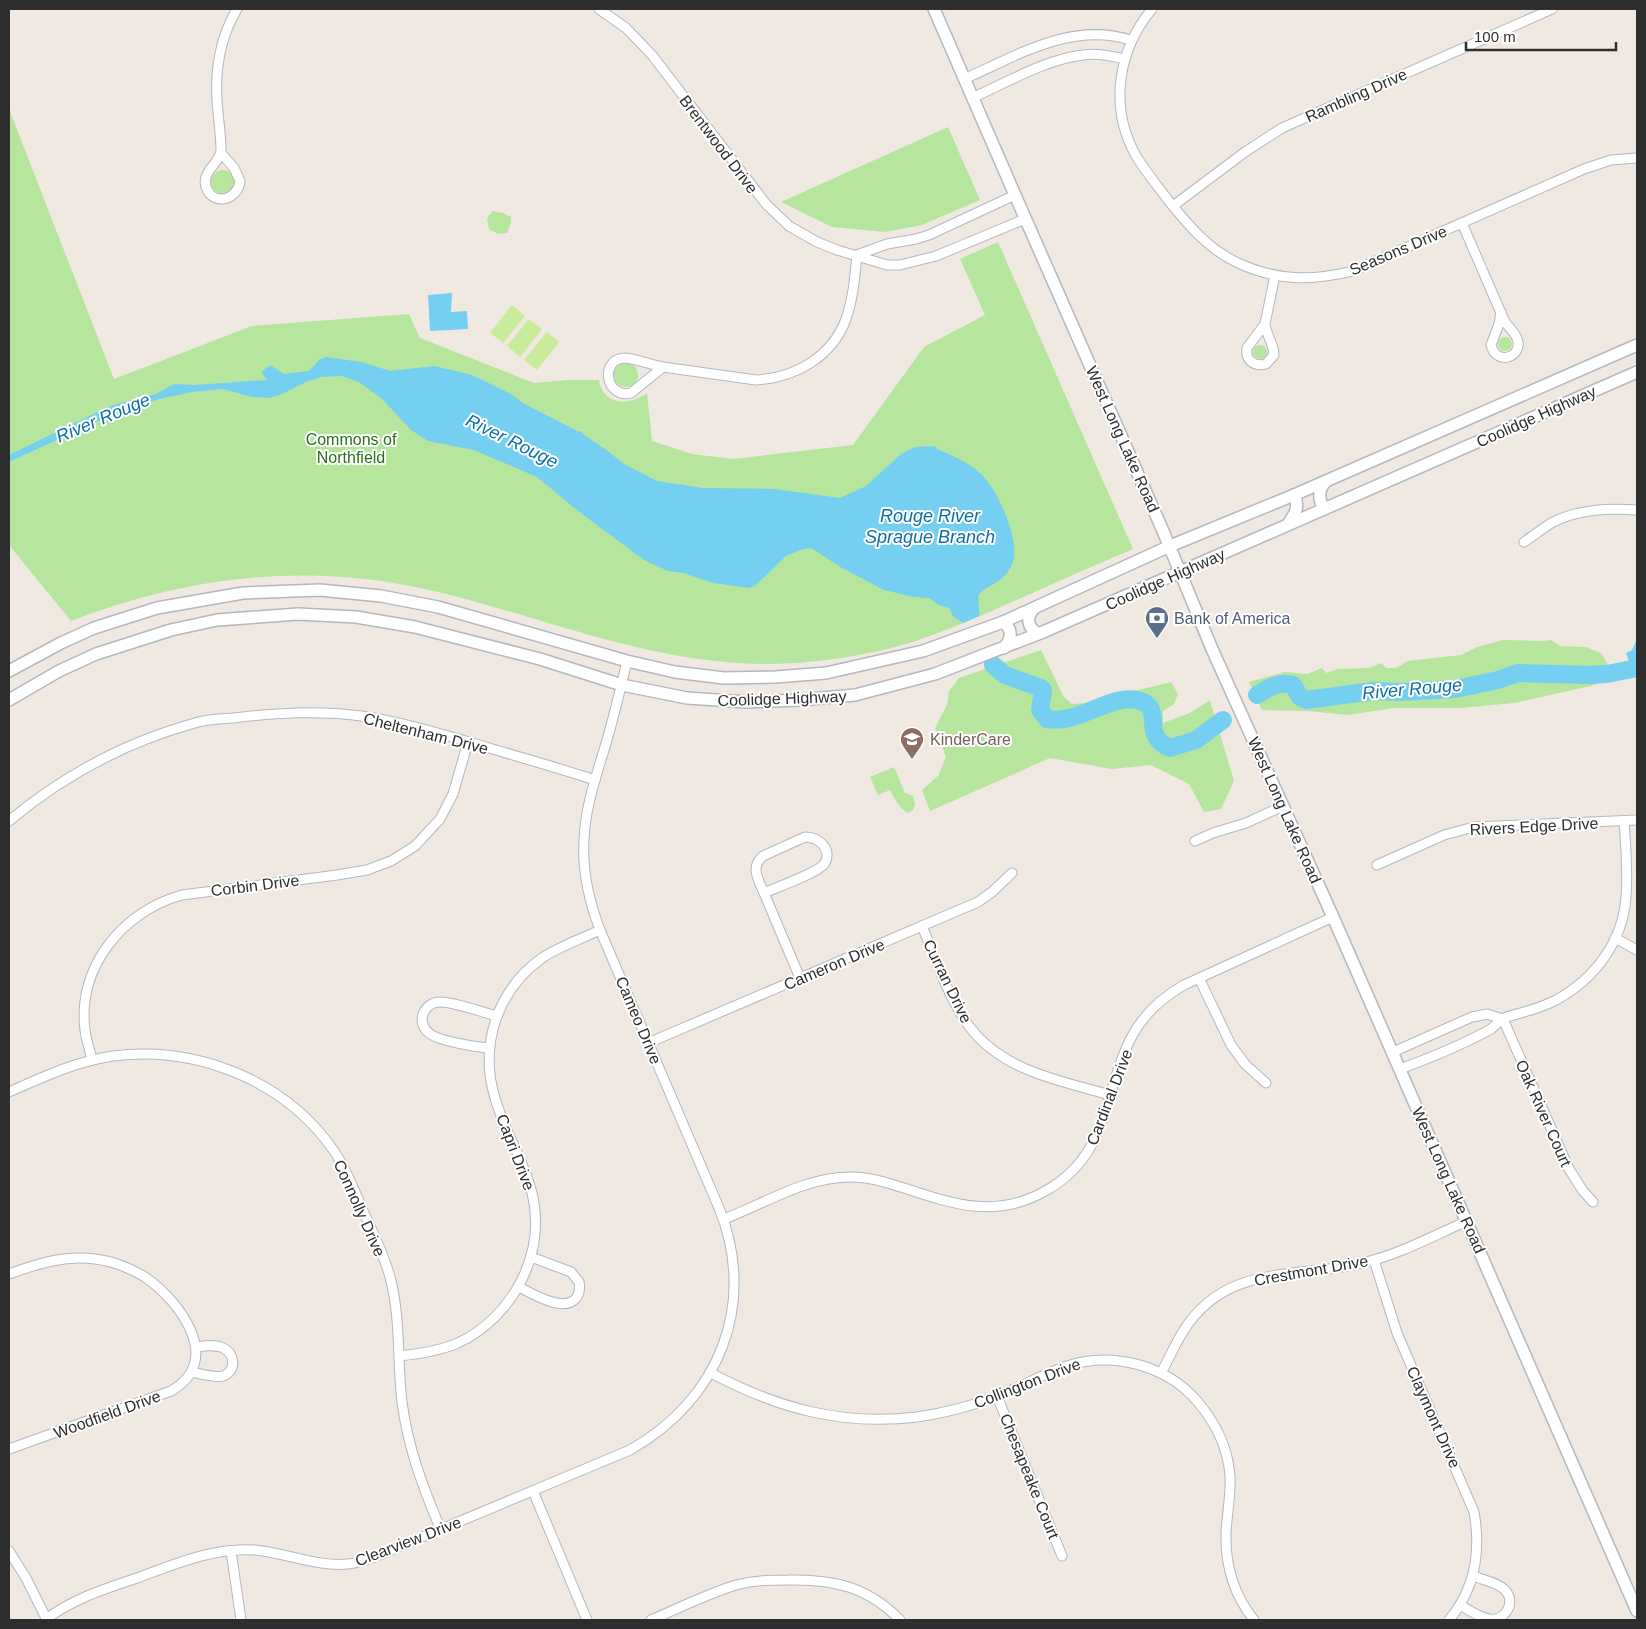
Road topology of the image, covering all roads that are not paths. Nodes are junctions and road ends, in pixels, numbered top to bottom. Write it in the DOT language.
graph roads {
  1 [pos="237,9"];
  2 [pos="599,9"];
  3 [pos="934,9"];
  4 [pos="1152,9"];
  5 [pos="1552,9"];
  6 [pos="1131,40"];
  7 [pos="1125,59"];
  8 [pos="964,78"];
  9 [pos="972,98"];
  10 [pos="221,153"];
  11 [pos="1637,158"];
  12 [pos="1014,196"];
  13 [pos="1173,206"];
  14 [pos="1025,219"];
  15 [pos="1462,224"];
  16 [pos="857,255"];
  17 [pos="1275,275"];
  18 [pos="1501,312"];
  19 [pos="1265,324"];
  20 [pos="1637,345"];
  21 [pos="663,367"];
  22 [pos="1637,372"];
  23 [pos="1326,481"];
  24 [pos="1294,495"];
  25 [pos="1324,509"];
  26 [pos="1637,510"];
  27 [pos="1288,524"];
  28 [pos="1524,542"];
  29 [pos="1170,546"];
  30 [pos="1180,572"];
  31 [pos="1034,608"];
  32 [pos="1003,622"];
  33 [pos="1038,634"];
  34 [pos="1004,648"];
  35 [pos="627,661"];
  36 [pos="9,672"];
  37 [pos="622,685"];
  38 [pos="9,700"];
  39 [pos="468,742"];
  40 [pos="595,780"];
  41 [pos="1283,806"];
  42 [pos="1637,820"];
  43 [pos="9,821"];
  44 [pos="1624,821"];
  45 [pos="1195,841"];
  46 [pos="1377,865"];
  47 [pos="1012,873"];
  48 [pos="764,893"];
  49 [pos="1333,917"];
  50 [pos="922,926"];
  51 [pos="600,930"];
  52 [pos="1615,938"];
  53 [pos="1637,950"];
  54 [pos="800,978"];
  55 [pos="1199,978"];
  56 [pos="497,1016"];
  57 [pos="1503,1019"];
  58 [pos="648,1043"];
  59 [pos="489,1048"];
  60 [pos="1393,1052"];
  61 [pos="92,1060"];
  62 [pos="1400,1069"];
  63 [pos="1266,1083"];
  64 [pos="9,1092"];
  65 [pos="1111,1095"];
  66 [pos="1593,1202"];
  67 [pos="724,1219"];
  68 [pos="1467,1221"];
  69 [pos="531,1257"];
  70 [pos="1374,1260"];
  71 [pos="9,1274"];
  72 [pos="519,1287"];
  73 [pos="196,1347"];
  74 [pos="399,1356"];
  75 [pos="193,1369"];
  76 [pos="710,1373"];
  77 [pos="1161,1374"];
  78 [pos="998,1396"];
  79 [pos="9,1449"];
  80 [pos="533,1491"];
  81 [pos="441,1530"];
  82 [pos="9,1551"];
  83 [pos="231,1551"];
  84 [pos="1062,1556"];
  85 [pos="1472,1576"];
  86 [pos="1460,1605"];
  87 [pos="1637,1611"];
  88 [pos="46,1620"];
  89 [pos="241,1620"];
  90 [pos="587,1620"];
  91 [pos="652,1620"];
  92 [pos="900,1620"];
  93 [pos="1254,1620"];
  94 [pos="1449,1620"];
  1 -- 10 [label="street"];
  2 -- 16 [label="street, Brentwood Drive"];
  3 -- 8 [label="main road, West Long Lake Road"];
  4 -- 6 [label="street, Seasons Drive"];
  5 -- 13 [label="street, Rambling Drive"];
  6 -- 7 [label="street, Seasons Drive"];
  6 -- 8 [label="street"];
  7 -- 9 [label="street"];
  7 -- 13 [label="street, Seasons Drive"];
  8 -- 9 [label="main road, West Long Lake Road"];
  9 -- 12 [label="main road, West Long Lake Road"];
  10 -- 10 [label="street"];
  11 -- 15 [label="street, Seasons Drive"];
  12 -- 14 [label="main road, West Long Lake Road"];
  12 -- 16 [label="street"];
  13 -- 17 [label="street, Seasons Drive"];
  14 -- 16 [label="street, Brentwood Drive"];
  14 -- 29 [label="main road, West Long Lake Road"];
  15 -- 17 [label="street, Seasons Drive"];
  15 -- 18 [label="street"];
  16 -- 21 [label="street"];
  17 -- 19 [label="street"];
  18 -- 18 [label="street"];
  20 -- 23 [label="main road, Coolidge Highway"];
  21 -- 21 [label="street"];
  22 -- 25 [label="main road, Coolidge Highway"];
  23 -- 24 [label="main road, Coolidge Highway"];
  23 -- 25 [label="main road"];
  24 -- 27 [label="main road"];
  24 -- 29 [label="main road, Coolidge Highway"];
  25 -- 27 [label="main road, Coolidge Highway"];
  26 -- 28 [label="street"];
  27 -- 30 [label="main road, Coolidge Highway"];
  29 -- 30 [label="main road, West Long Lake Road"];
  29 -- 31 [label="main road, Coolidge Highway"];
  30 -- 33 [label="main road, Coolidge Highway"];
  30 -- 41 [label="main road, West Long Lake Road"];
  31 -- 32 [label="main road, Coolidge Highway"];
  31 -- 33 [label="main road"];
  32 -- 34 [label="main road"];
  32 -- 35 [label="main road, Coolidge Highway"];
  33 -- 34 [label="main road, Coolidge Highway"];
  34 -- 37 [label="main road, Coolidge Highway"];
  35 -- 36 [label="main road, Coolidge Highway"];
  35 -- 37 [label="street, Cameo Drive"];
  37 -- 38 [label="main road, Coolidge Highway"];
  37 -- 40 [label="street, Cameo Drive"];
  39 -- 40 [label="street, Cheltenham Drive"];
  39 -- 43 [label="street, Cheltenham Drive"];
  39 -- 61 [label="street, Corbin Drive"];
  40 -- 51 [label="street, Cameo Drive"];
  41 -- 45 [label="street"];
  41 -- 49 [label="main road, West Long Lake Road"];
  42 -- 44 [label="street, Rivers Edge Drive"];
  44 -- 46 [label="street, Rivers Edge Drive"];
  44 -- 52 [label="street"];
  47 -- 50 [label="street, Cameron Drive"];
  48 -- 48 [label="street"];
  48 -- 54 [label="street"];
  49 -- 55 [label="street, Cardinal Drive"];
  49 -- 60 [label="main road, West Long Lake Road"];
  50 -- 54 [label="street, Cameron Drive"];
  50 -- 65 [label="street, Curran Drive"];
  51 -- 56 [label="street, Capri Drive"];
  51 -- 58 [label="street, Cameo Drive"];
  52 -- 53 [label="street"];
  52 -- 57 [label="street"];
  54 -- 58 [label="street, Cameron Drive"];
  55 -- 63 [label="street"];
  55 -- 65 [label="street, Cardinal Drive"];
  56 -- 59 [label="street, Capri Drive"];
  56 -- 59 [label="street"];
  57 -- 60 [label="street"];
  57 -- 62 [label="street"];
  57 -- 66 [label="street, Oak River Court"];
  58 -- 67 [label="street, Cameo Drive"];
  59 -- 69 [label="street, Capri Drive"];
  60 -- 62 [label="main road, West Long Lake Road"];
  61 -- 64 [label="street, Connolly Drive"];
  61 -- 74 [label="street, Connolly Drive"];
  62 -- 68 [label="main road, West Long Lake Road"];
  65 -- 67 [label="street, Cardinal Drive"];
  67 -- 76 [label="street, Cameo Drive"];
  68 -- 70 [label="street, Crestmont Drive"];
  68 -- 87 [label="main road, West Long Lake Road"];
  69 -- 72 [label="street, Capri Drive"];
  69 -- 72 [label="street"];
  70 -- 77 [label="street, Crestmont Drive"];
  70 -- 85 [label="street, Claymont Drive"];
  71 -- 73 [label="street"];
  72 -- 74 [label="street, Capri Drive"];
  73 -- 75 [label="street"];
  73 -- 75 [label="street"];
  74 -- 81 [label="street, Connolly Drive"];
  75 -- 79 [label="street, Woodfield Drive"];
  76 -- 78 [label="street, Collington Drive"];
  76 -- 80 [label="street, Clearview Drive"];
  77 -- 78 [label="street, Collington Drive"];
  77 -- 93 [label="street, Collington Drive"];
  78 -- 84 [label="street, Chesapeake Court"];
  80 -- 81 [label="street, Clearview Drive"];
  80 -- 90 [label="street"];
  81 -- 83 [label="street, Clearview Drive"];
  82 -- 88 [label="street"];
  83 -- 88 [label="street, Clearview Drive"];
  83 -- 89 [label="street"];
  85 -- 86 [label="street, Claymont Drive"];
  85 -- 86 [label="street"];
  86 -- 94 [label="street, Claymont Drive"];
  91 -- 92 [label="street"];
}
